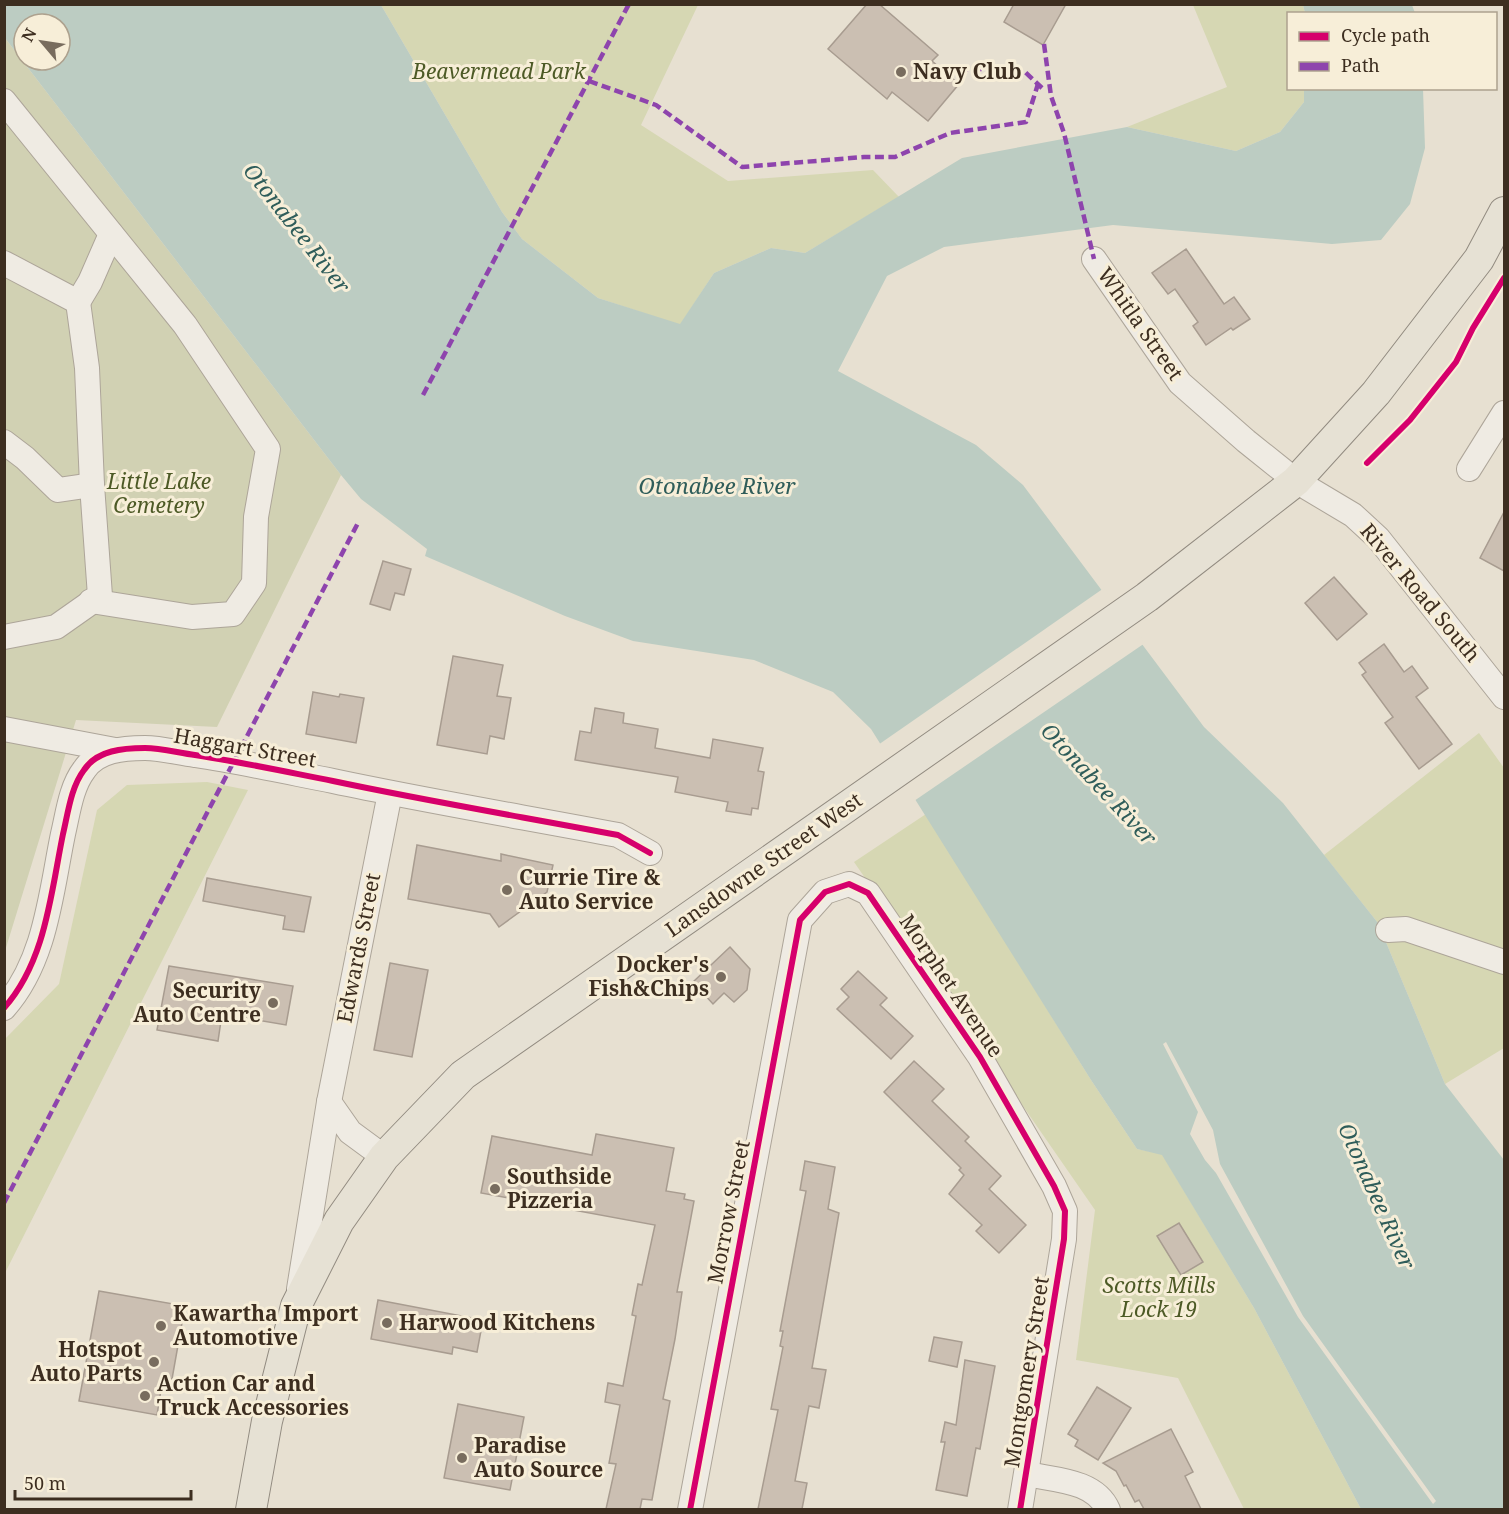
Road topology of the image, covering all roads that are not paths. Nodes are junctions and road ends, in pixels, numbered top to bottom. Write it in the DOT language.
graph roads {
  1 [pos="4,101"];
  2 [pos="1504,212"];
  3 [pos="111,234"];
  4 [pos="1094,259"];
  5 [pos="4,264"];
  6 [pos="78,302"];
  7 [pos="1504,413"];
  8 [pos="4,442"];
  9 [pos="1469,469"];
  10 [pos="1296,481"];
  11 [pos="92,484"];
  12 [pos="91,602"];
  13 [pos="4,637"];
  14 [pos="1504,697"];
  15 [pos="4,729"];
  16 [pos="115,750"];
  17 [pos="390,793"];
  18 [pos="650,853"];
  19 [pos="800,920"];
  20 [pos="1388,930"];
  21 [pos="1504,962"];
  22 [pos="4,1008"];
  23 [pos="329,1102"];
  24 [pos="384,1157"];
  25 [pos="1064,1239"];
  26 [pos="296,1306"];
  27 [pos="1027,1474"];
  28 [pos="251,1509"];
  29 [pos="690,1509"];
  30 [pos="1020,1509"];
  31 [pos="1108,1509"];
  1 -- 3 [label="street"];
  2 -- 10 [label="main road, Lansdowne Street West"];
  3 -- 6 [label="street"];
  3 -- 12 [label="street"];
  4 -- 10 [label="street, Whitla Street"];
  5 -- 6 [label="street"];
  6 -- 11 [label="street"];
  7 -- 9 [label="street"];
  8 -- 11 [label="street"];
  10 -- 14 [label="street, River Road South"];
  10 -- 24 [label="main road, Lansdowne Street West"];
  11 -- 12 [label="street"];
  12 -- 13 [label="street"];
  15 -- 16 [label="street"];
  16 -- 17 [label="street, Haggart Street"];
  16 -- 22 [label="street, Haggart Street"];
  17 -- 18 [label="street, Haggart Street"];
  17 -- 23 [label="street, Edwards Street"];
  19 -- 25 [label="street, Morphet Avenue"];
  19 -- 29 [label="street, Morrow Street"];
  20 -- 21 [label="street"];
  23 -- 24 [label="street"];
  23 -- 26 [label="street, Edwards Street"];
  24 -- 26 [label="main road, Lansdowne Street West"];
  25 -- 27 [label="street, Montgomery Street"];
  26 -- 28 [label="main road, Lansdowne Street West"];
  27 -- 30 [label="street, Montgomery Street"];
  27 -- 31 [label="street"];
}
